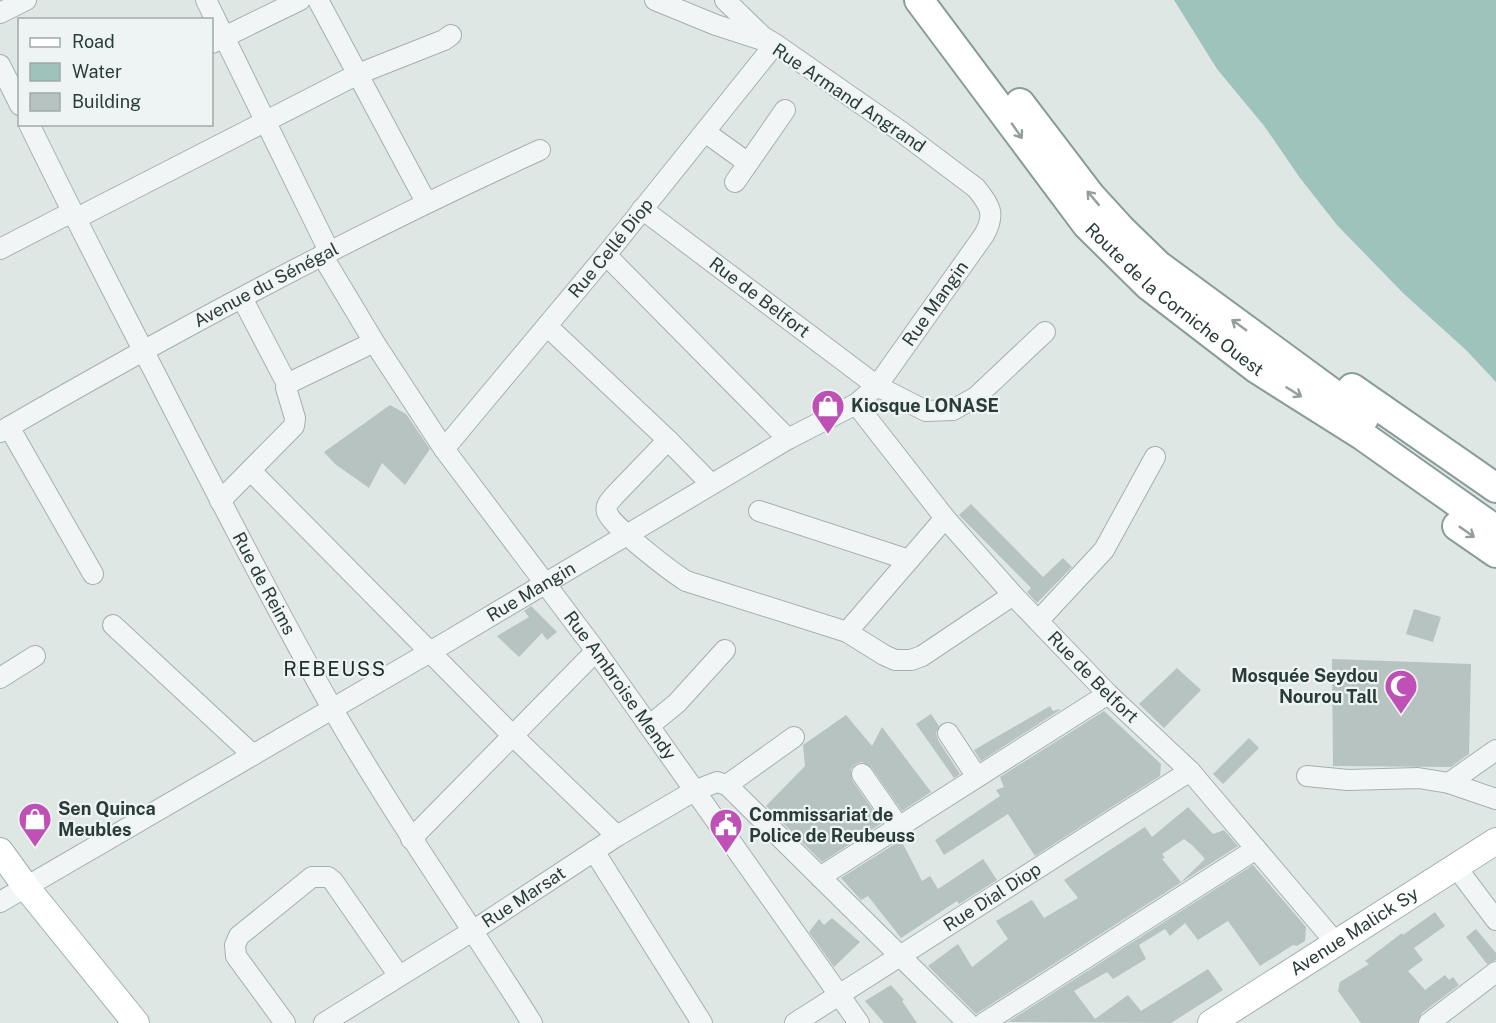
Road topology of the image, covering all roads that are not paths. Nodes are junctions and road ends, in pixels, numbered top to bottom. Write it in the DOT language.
graph roads {
  1 [pos="26,0"];
  2 [pos="206,0"];
  3 [pos="300,0"];
  4 [pos="318,0"];
  5 [pos="655,0"];
  6 [pos="726,0"];
  7 [pos="919,0"];
  8 [pos="939,0"];
  9 [pos="0,13"];
  10 [pos="211,18"];
  11 [pos="213,23"];
  12 [pos="451,35"];
  13 [pos="218,40"];
  14 [pos="775,44"];
  15 [pos="0,65"];
  16 [pos="358,74"];
  17 [pos="18,101"];
  18 [pos="785,110"];
  19 [pos="265,122"];
  20 [pos="35,126"];
  21 [pos="705,132"];
  22 [pos="540,150"];
  23 [pos="748,163"];
  24 [pos="735,182"];
  25 [pos="426,202"];
  26 [pos="642,210"];
  27 [pos="991,211"];
  28 [pos="73,216"];
  29 [pos="0,249"];
  30 [pos="325,253"];
  31 [pos="606,255"];
  32 [pos="242,298"];
  33 [pos="547,326"];
  34 [pos="1045,332"];
  35 [pos="374,342"];
  36 [pos="143,351"];
  37 [pos="1286,360"];
  38 [pos="287,384"];
  39 [pos="877,386"];
  40 [pos="856,404"];
  41 [pos="4,430"];
  42 [pos="1363,436"];
  43 [pos="788,439"];
  44 [pos="668,440"];
  45 [pos="444,449"];
  46 [pos="1155,457"];
  47 [pos="251,471"];
  48 [pos="711,484"];
  49 [pos="1496,488"];
  50 [pos="220,501"];
  51 [pos="759,511"];
  52 [pos="1496,511"];
  53 [pos="945,518"];
  54 [pos="1496,530"];
  55 [pos="628,535"];
  56 [pos="1496,553"];
  57 [pos="909,560"];
  58 [pos="93,574"];
  59 [pos="546,583"];
  60 [pos="1013,595"];
  61 [pos="1038,621"];
  62 [pos="113,625"];
  63 [pos="847,632"];
  64 [pos="725,650"];
  65 [pos="596,651"];
  66 [pos="430,652"];
  67 [pos="35,656"];
  68 [pos="0,678"];
  69 [pos="1108,694"];
  70 [pos="333,708"];
  71 [pos="649,726"];
  72 [pos="948,733"];
  73 [pos="513,736"];
  74 [pos="794,737"];
  75 [pos="1496,750"];
  76 [pos="254,755"];
  77 [pos="1190,771"];
  78 [pos="862,774"];
  79 [pos="1307,776"];
  80 [pos="977,777"];
  81 [pos="1449,783"];
  82 [pos="727,785"];
  83 [pos="694,791"];
  84 [pos="1496,799"];
  85 [pos="899,827"];
  86 [pos="617,836"];
  87 [pos="411,839"];
  88 [pos="1496,841"];
  89 [pos="1257,849"];
  90 [pos="0,851"];
  91 [pos="594,851"];
  92 [pos="1456,867"];
  93 [pos="820,877"];
  94 [pos="26,887"];
  95 [pos="0,902"];
  96 [pos="1496,920"];
  97 [pos="474,930"];
  98 [pos="1336,943"];
  99 [pos="901,957"];
  100 [pos="1496,972"];
  101 [pos="399,976"];
  102 [pos="839,996"];
  103 [pos="1213,1022"];
  104 [pos="136,1023"];
  105 [pos="285,1023"];
  106 [pos="324,1023"];
  107 [pos="532,1023"];
  108 [pos="702,1023"];
  109 [pos="795,1023"];
  110 [pos="859,1023"];
  111 [pos="968,1023"];
  112 [pos="984,1023"];
  113 [pos="1429,1023"];
  1 -- 9 [label="street"];
  2 -- 10 [label="street, Rue Ambroise Mendy"];
  3 -- 13 [label="street"];
  4 -- 16 [label="street"];
  5 -- 14 [label="street, Rue Armand Angrand"];
  6 -- 14 [label="street"];
  7 -- 42 [label="highway, Route de la Corniche Ouest, one-way"];
  37 -- 8 [label="highway, Route de la Corniche Ouest, one-way"];
  11 -- 13 [label="street, Rue Ambroise Mendy"];
  12 -- 16 [label="street"];
  13 -- 19 [label="street, Rue Ambroise Mendy"];
  14 -- 21 [label="street, Rue Cellé Diop"];
  14 -- 27 [label="street, Rue Armand Angrand"];
  15 -- 17 [label="street"];
  16 -- 19 [label="street"];
  16 -- 25 [label="street"];
  18 -- 23 [label="street"];
  19 -- 28 [label="street"];
  19 -- 30 [label="street, Rue Ambroise Mendy"];
  20 -- 28 [label="street, Rue de Reims"];
  21 -- 23 [label="street"];
  21 -- 26 [label="street, Rue Cellé Diop"];
  22 -- 25 [label="street, Avenue du Sénégal"];
  23 -- 24 [label="street"];
  25 -- 30 [label="street, Avenue du Sénégal"];
  26 -- 31 [label="street, Rue Cellé Diop"];
  26 -- 39 [label="street, Rue de Belfort"];
  27 -- 39 [label="street, Rue Mangin"];
  28 -- 29 [label="street"];
  28 -- 36 [label="street, Rue de Reims"];
  30 -- 32 [label="street, Avenue du Sénégal"];
  30 -- 35 [label="street, Rue Ambroise Mendy"];
  31 -- 33 [label="street, Rue Cellé Diop"];
  31 -- 43 [label="street"];
  32 -- 36 [label="street, Avenue du Sénégal"];
  32 -- 38 [label="street"];
  33 -- 44 [label="street"];
  33 -- 45 [label="street, Rue Cellé Diop"];
  34 -- 39 [label="street, Rue de Belfort"];
  35 -- 38 [label="street"];
  35 -- 45 [label="street, Rue Ambroise Mendy"];
  36 -- 41 [label="street, Avenue du Sénégal"];
  36 -- 50 [label="street, Rue de Reims"];
  37 -- 49 [label="highway"];
  37 -- 52 [label="highway, Route de la Corniche Ouest"];
  38 -- 47 [label="street"];
  39 -- 40 [label="street, Rue Mangin"];
  40 -- 43 [label="street, Rue Mangin"];
  40 -- 53 [label="street, Rue de Belfort"];
  41 -- 58 [label="street"];
  42 -- 54 [label="highway, Route de la Corniche Ouest"];
  42 -- 56 [label="highway, one-way"];
  43 -- 48 [label="street, Rue Mangin"];
  44 -- 48 [label="street"];
  44 -- 55 [label="street"];
  45 -- 59 [label="street, Rue Ambroise Mendy"];
  46 -- 61 [label="street"];
  47 -- 50 [label="street"];
  47 -- 66 [label="street"];
  48 -- 55 [label="street, Rue Mangin"];
  50 -- 70 [label="street, Rue de Reims"];
  51 -- 57 [label="street"];
  53 -- 57 [label="street"];
  53 -- 60 [label="street, Rue de Belfort"];
  55 -- 59 [label="street, Rue Mangin"];
  55 -- 63 [label="street"];
  57 -- 63 [label="street"];
  59 -- 65 [label="street, Rue Ambroise Mendy"];
  59 -- 66 [label="street, Rue Mangin"];
  60 -- 61 [label="street, Rue de Belfort"];
  60 -- 63 [label="street"];
  61 -- 69 [label="street, Rue de Belfort"];
  62 -- 76 [label="street"];
  64 -- 71 [label="street"];
  65 -- 71 [label="street, Rue Ambroise Mendy"];
  65 -- 73 [label="street"];
  66 -- 70 [label="street, Rue Mangin"];
  66 -- 73 [label="street"];
  67 -- 68 [label="street"];
  69 -- 77 [label="street, Rue de Belfort"];
  69 -- 80 [label="street"];
  70 -- 76 [label="street, Rue Mangin"];
  70 -- 87 [label="street, Rue de Reims"];
  71 -- 83 [label="street, Rue Ambroise Mendy"];
  72 -- 80 [label="street"];
  73 -- 86 [label="street"];
  73 -- 87 [label="street"];
  74 -- 82 [label="street"];
  75 -- 81 [label="street"];
  76 -- 94 [label="street, Rue Mangin"];
  77 -- 89 [label="street, Rue de Belfort"];
  77 -- 99 [label="street, Rue Dial Diop"];
  78 -- 85 [label="street"];
  79 -- 81 [label="street"];
  80 -- 85 [label="street"];
  81 -- 84 [label="street"];
  82 -- 83 [label="street, Rue Marsat"];
  82 -- 93 [label="street"];
  83 -- 86 [label="street, Rue Marsat"];
  83 -- 102 [label="street, Rue Ambroise Mendy"];
  85 -- 93 [label="street"];
  86 -- 91 [label="street, Rue Marsat"];
  87 -- 97 [label="street, Rue de Reims"];
  88 -- 92 [label="main road, Avenue Malick Sy"];
  89 -- 98 [label="street, Rue de Belfort"];
  89 -- 112 [label="street"];
  90 -- 94 [label="main road"];
  91 -- 97 [label="street, Rue Marsat"];
  91 -- 108 [label="street"];
  92 -- 96 [label="street"];
  92 -- 98 [label="main road, Avenue Malick Sy"];
  93 -- 99 [label="street"];
  94 -- 95 [label="street, Rue Mangin"];
  94 -- 104 [label="main road"];
  97 -- 101 [label="street, Rue Marsat"];
  97 -- 107 [label="street, Rue de Reims"];
  98 -- 103 [label="main road, Avenue Malick Sy"];
  99 -- 102 [label="street, Rue Dial Diop"];
  99 -- 111 [label="street"];
  100 -- 113 [label="street"];
  101 -- 105 [label="street"];
  101 -- 106 [label="street, Rue Marsat"];
  102 -- 109 [label="street, Rue Dial Diop"];
  102 -- 110 [label="street, Rue Ambroise Mendy"];
}
